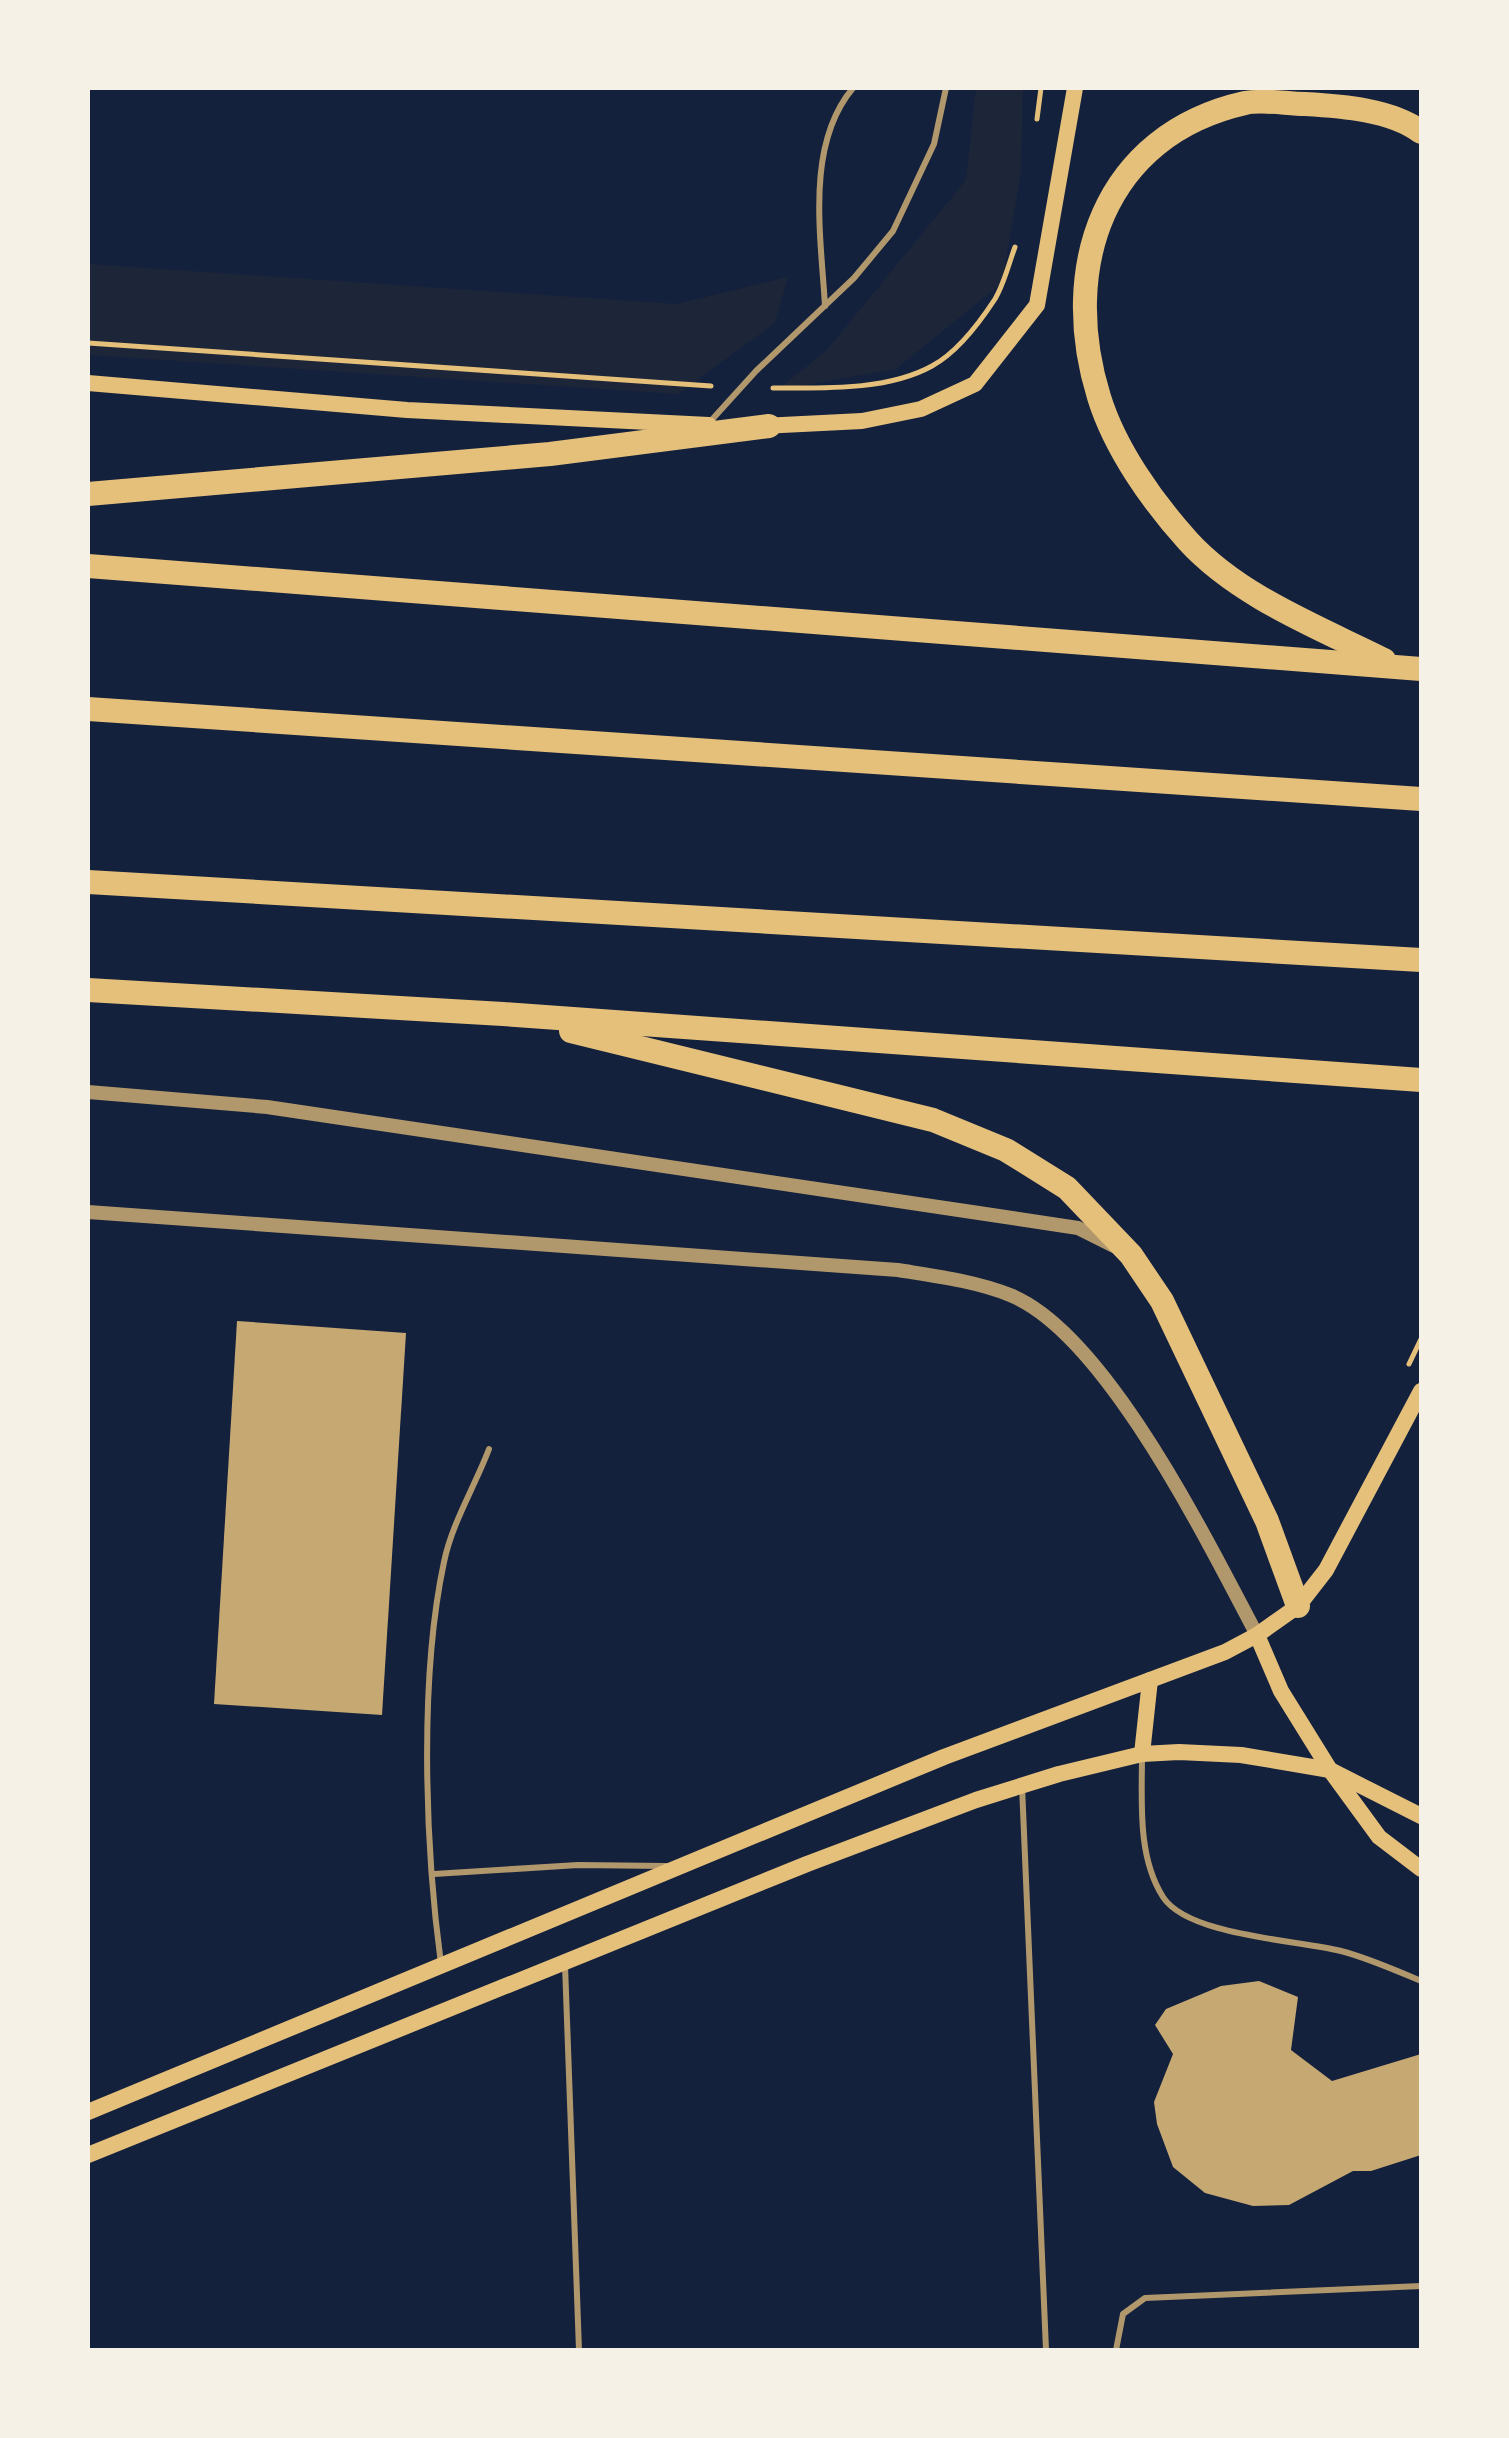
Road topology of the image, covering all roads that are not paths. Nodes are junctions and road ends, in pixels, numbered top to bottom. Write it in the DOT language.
graph roads {
  1 [pos="853,88"];
  2 [pos="946,88"];
  3 [pos="1075,88"];
  4 [pos="1421,132"];
  5 [pos="825,306"];
  6 [pos="88,383"];
  7 [pos="707,425"];
  8 [pos="769,426"];
  9 [pos="88,494"];
  10 [pos="88,566"];
  11 [pos="1409,668"];
  12 [pos="88,709"];
  13 [pos="1421,799"];
  14 [pos="88,882"];
  15 [pos="1421,960"];
  16 [pos="88,990"];
  17 [pos="503,1014"];
  18 [pos="1421,1080"];
  19 [pos="88,1092"];
  20 [pos="88,1212"];
  21 [pos="1131,1255"];
  22 [pos="1421,1391"];
  23 [pos="489,1449"];
  24 [pos="1298,1606"];
  25 [pos="1257,1635"];
  26 [pos="1150,1680"];
  27 [pos="1142,1754"];
  28 [pos="1330,1770"];
  29 [pos="1022,1786"];
  30 [pos="1421,1816"];
  31 [pos="685,1866"];
  32 [pos="1421,1869"];
  33 [pos="434,1874"];
  34 [pos="564,1961"];
  35 [pos="442,1967"];
  36 [pos="1421,1981"];
  37 [pos="88,2112"];
  38 [pos="88,2155"];
  39 [pos="1421,2286"];
  40 [pos="579,2350"];
  41 [pos="1046,2350"];
  42 [pos="1116,2350"];
  1 -- 5 [label="lane"];
  2 -- 5 [label="lane"];
  3 -- 8 [label="main road"];
  4 -- 11 [label="highway"];
  5 -- 7 [label="lane"];
  6 -- 7 [label="main road"];
  7 -- 8 [label="main road"];
  8 -- 9 [label="highway"];
  10 -- 11 [label="highway"];
  12 -- 13 [label="highway"];
  14 -- 15 [label="highway"];
  16 -- 17 [label="highway"];
  17 -- 18 [label="highway"];
  17 -- 21 [label="highway"];
  19 -- 21 [label="street"];
  20 -- 25 [label="street"];
  21 -- 24 [label="highway"];
  22 -- 24 [label="main road"];
  23 -- 33 [label="lane"];
  24 -- 25 [label="main road"];
  25 -- 26 [label="main road"];
  25 -- 28 [label="main road"];
  26 -- 27 [label="main road"];
  26 -- 31 [label="main road"];
  27 -- 28 [label="main road"];
  27 -- 29 [label="main road"];
  27 -- 36 [label="lane"];
  28 -- 30 [label="main road"];
  28 -- 32 [label="main road"];
  29 -- 34 [label="main road"];
  29 -- 41 [label="lane"];
  31 -- 33 [label="lane"];
  31 -- 35 [label="main road"];
  33 -- 35 [label="lane"];
  34 -- 38 [label="main road"];
  34 -- 40 [label="lane"];
  35 -- 37 [label="main road"];
  39 -- 42 [label="lane"];
}
